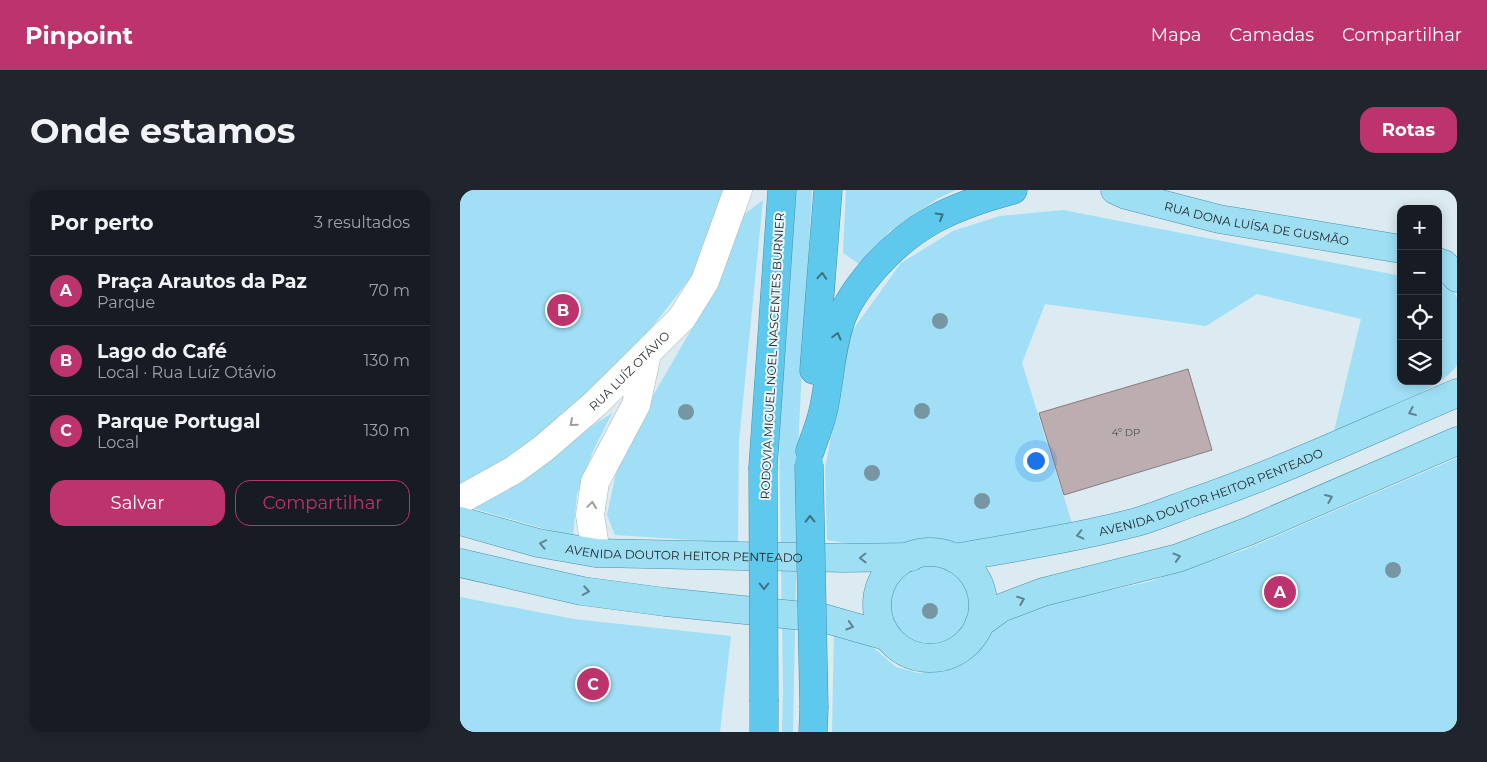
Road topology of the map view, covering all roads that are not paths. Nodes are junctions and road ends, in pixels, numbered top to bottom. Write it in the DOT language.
graph roads {
  1 [pos="738,190"];
  2 [pos="782,190"];
  3 [pos="828,190"];
  4 [pos="1013,190"];
  5 [pos="1115,190"];
  6 [pos="1397,248"];
  7 [pos="1442,255"];
  8 [pos="1457,257"];
  9 [pos="1442,263"];
  10 [pos="1457,278"];
  11 [pos="647,354"];
  12 [pos="1457,393"];
  13 [pos="1457,441"];
  14 [pos="809,457"];
  15 [pos="460,500"];
  16 [pos="460,521"];
  17 [pos="596,553"];
  18 [pos="911,557"];
  19 [pos="954,558"];
  20 [pos="460,563"];
  21 [pos="979,624"];
  22 [pos="886,636"];
  23 [pos="813,720"];
  24 [pos="764,732"];
  1 -- 11 [label="street, RUA LUÍZ OTÁVIO"];
  2 -- 24 [label="highway, RODOVIA MIGUEL NOEL NASCENTES BURNIER, one-way, bridge"];
  14 -- 3 [label="highway, one-way"];
  14 -- 4 [label="highway, one-way"];
  5 -- 6 [label="main road, RUA DONA LUÍSA DE GUSMÃO"];
  7 -- 8 [label="main road"];
  9 -- 10 [label="main road"];
  11 -- 15 [label="street, RUA LUÍZ OTÁVIO, one-way"];
  17 -- 11 [label="street, one-way"];
  12 -- 19 [label="main road, AVENIDA DOUTOR HEITOR PENTEADO, one-way"];
  21 -- 13 [label="main road, one-way"];
  23 -- 14 [label="highway, one-way, bridge"];
  17 -- 16 [label="main road, AVENIDA DOUTOR HEITOR PENTEADO, one-way"];
  18 -- 17 [label="main road, AVENIDA DOUTOR HEITOR PENTEADO, one-way"];
  18 -- 19 [label="main road"];
  18 -- 22 [label="main road"];
  19 -- 21 [label="main road"];
  20 -- 22 [label="main road, one-way"];
  21 -- 22 [label="main road"];
}
